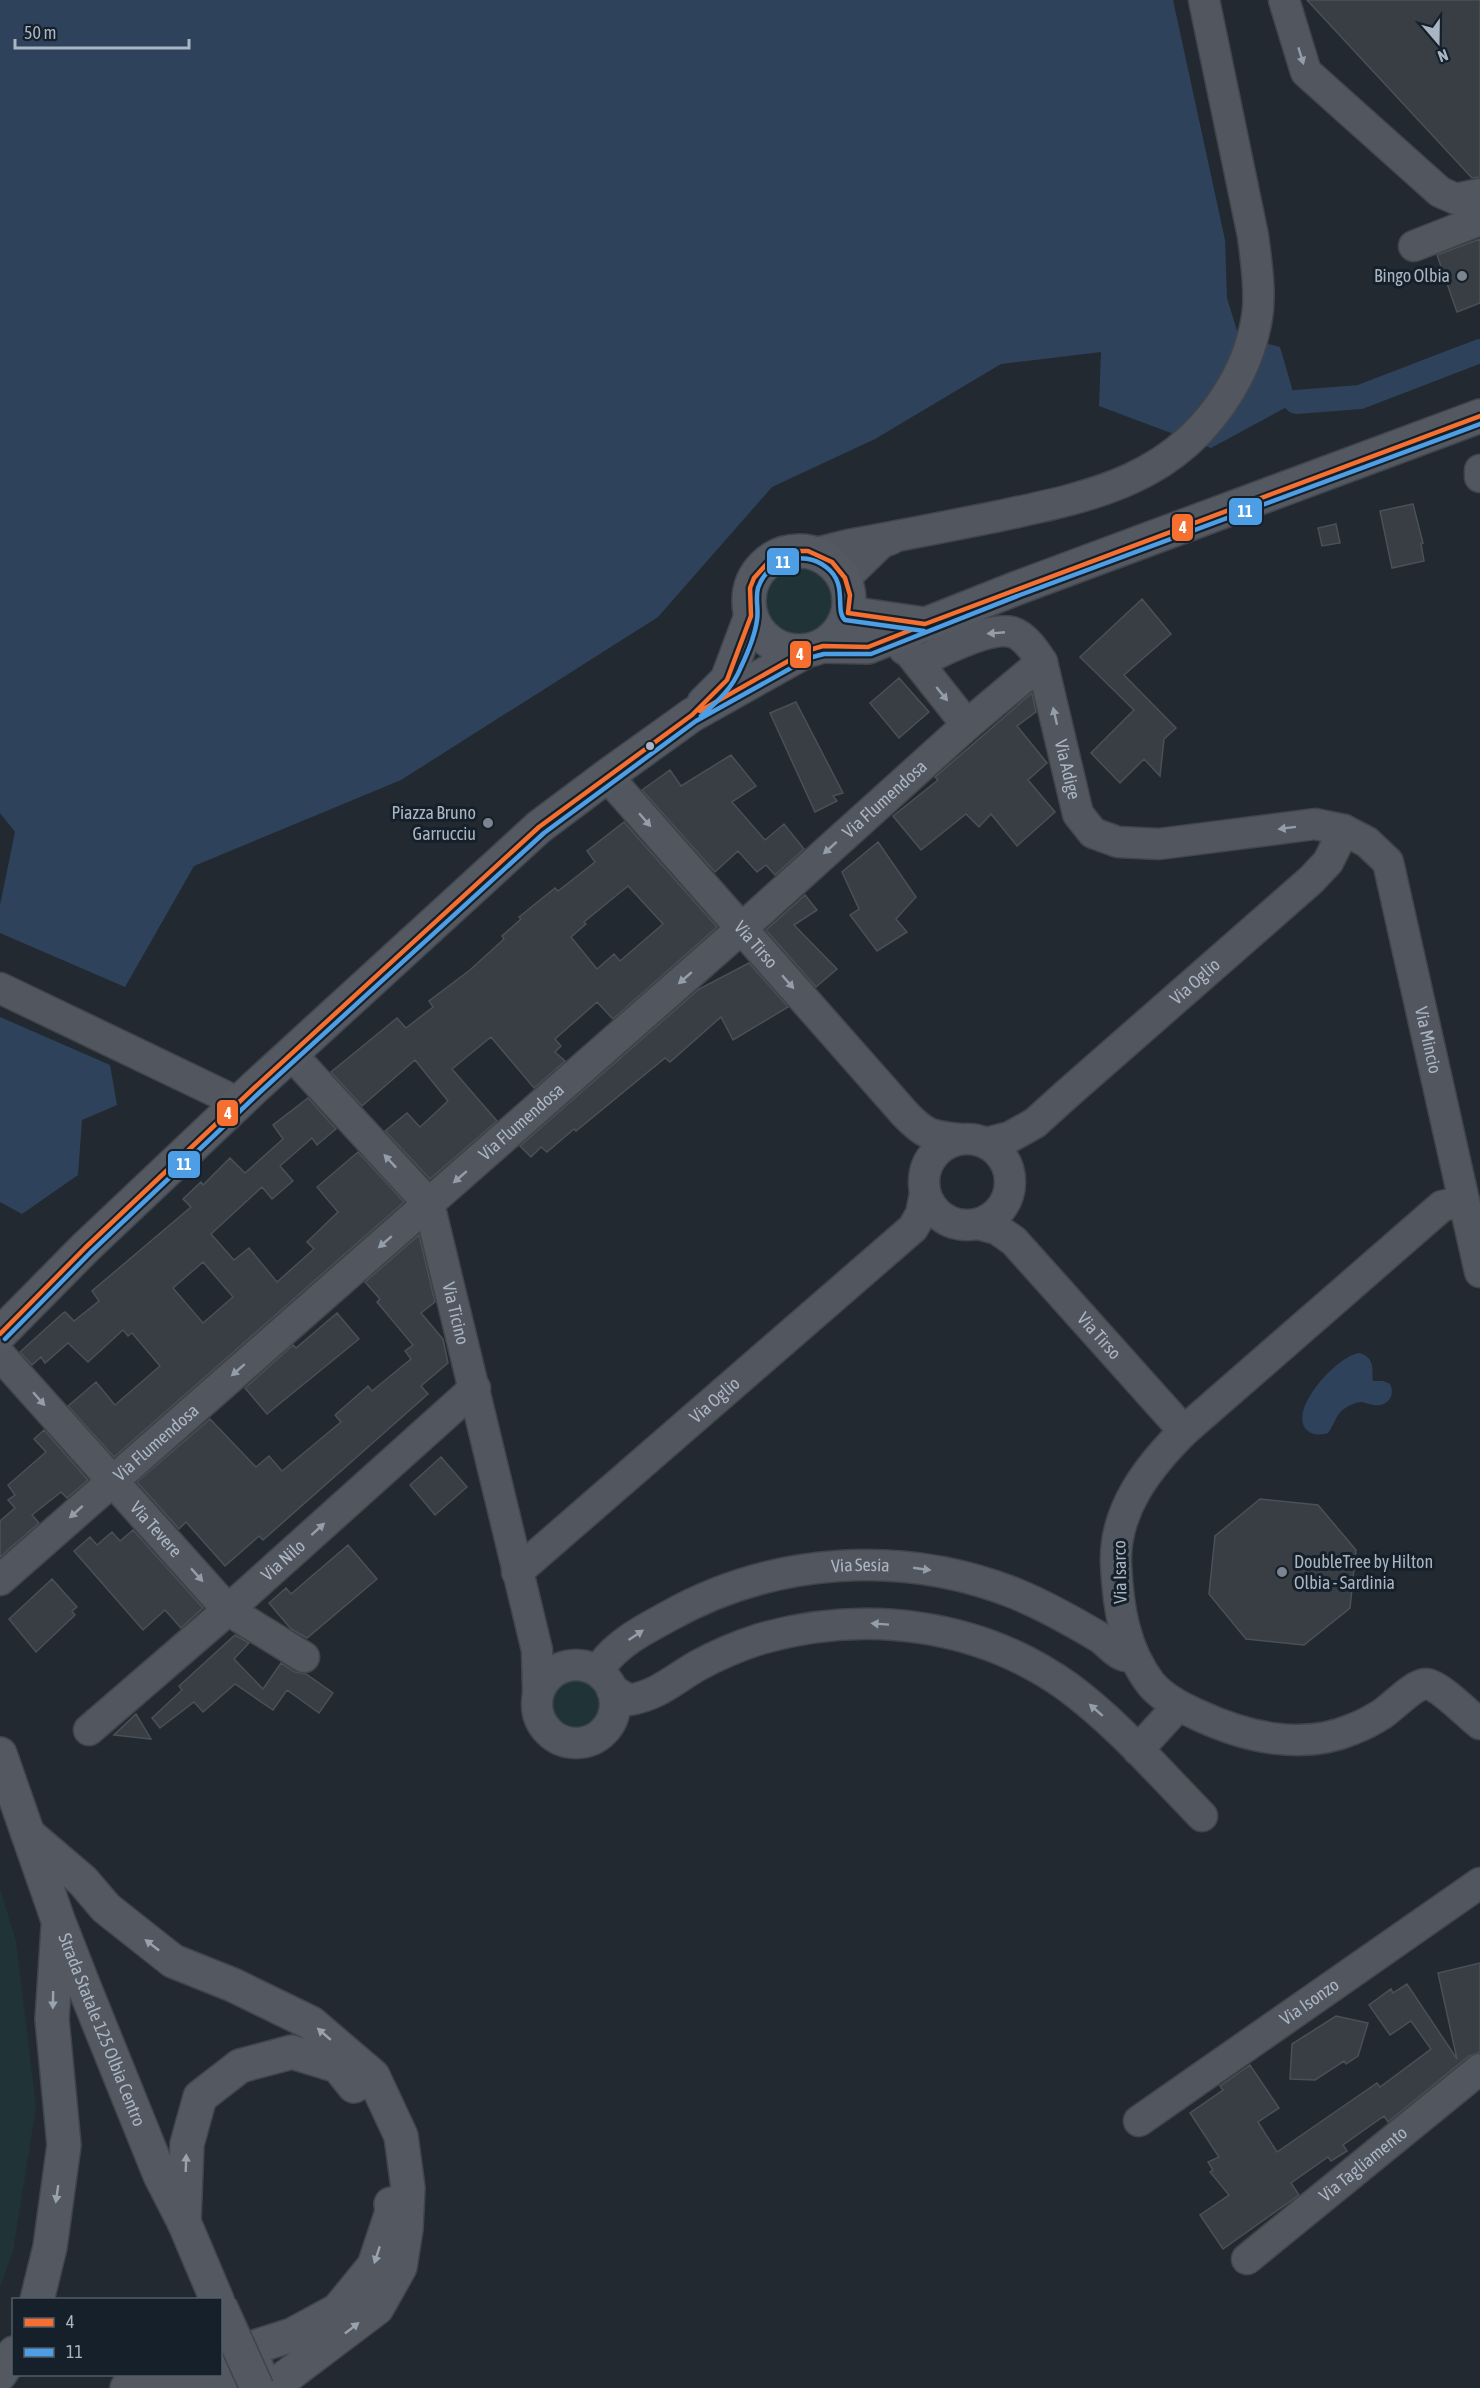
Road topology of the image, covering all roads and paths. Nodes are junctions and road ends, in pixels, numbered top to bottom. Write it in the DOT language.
graph roads {
  1 [pos="1204,0"];
  2 [pos="1284,0"];
  3 [pos="1480,194"];
  4 [pos="1480,220"];
  5 [pos="1414,246"];
  6 [pos="1480,416"];
  7 [pos="1480,470"];
  8 [pos="1480,477"];
  9 [pos="894,537"];
  10 [pos="816,553"];
  11 [pos="845,578"];
  12 [pos="848,613"];
  13 [pos="750,616"];
  14 [pos="926,624"];
  15 [pos="882,642"];
  16 [pos="814,648"];
  17 [pos="1042,662"];
  18 [pos="918,663"];
  19 [pos="692,715"];
  20 [pos="967,725"];
  21 [pos="607,776"];
  22 [pos="1344,830"];
  23 [pos="741,929"];
  24 [pos="0,988"];
  25 [pos="292,1055"];
  26 [pos="233,1108"];
  27 [pos="905,1114"];
  28 [pos="1035,1122"];
  29 [pos="973,1141"];
  30 [pos="927,1165"];
  31 [pos="1008,1166"];
  32 [pos="925,1194"];
  33 [pos="1464,1201"];
  34 [pos="429,1203"];
  35 [pos="1002,1207"];
  36 [pos="943,1218"];
  37 [pos="978,1224"];
  38 [pos="913,1228"];
  39 [pos="1014,1241"];
  40 [pos="1480,1272"];
  41 [pos="0,1334"];
  42 [pos="0,1355"];
  43 [pos="475,1388"];
  44 [pos="1184,1431"];
  45 [pos="111,1480"];
  46 [pos="517,1572"];
  47 [pos="0,1580"];
  48 [pos="228,1610"];
  49 [pos="530,1620"];
  50 [pos="1134,1656"];
  51 [pos="304,1657"];
  52 [pos="576,1665"];
  53 [pos="608,1683"];
  54 [pos="538,1692"];
  55 [pos="1178,1706"];
  56 [pos="1480,1724"];
  57 [pos="89,1730"];
  58 [pos="1138,1750"];
  59 [pos="0,1754"];
  60 [pos="1202,1816"];
  61 [pos="28,1834"];
  62 [pos="1480,1883"];
  63 [pos="58,1920"];
  64 [pos="1480,2069"];
  65 [pos="1139,2121"];
  66 [pos="184,2222"];
  67 [pos="1247,2259"];
  68 [pos="37,2298"];
  69 [pos="217,2298"];
  70 [pos="222,2309"];
  71 [pos="12,2357"];
  72 [pos="222,2357"];
  73 [pos="314,2357"];
  74 [pos="0,2374"];
  75 [pos="162,2376"];
  76 [pos="126,2388"];
  77 [pos="187,2388"];
  78 [pos="257,2388"];
  79 [pos="271,2388"];
  1 -- 9 [label="street"];
  2 -- 3 [label="street, one-way"];
  4 -- 5 [label="street"];
  6 -- 14 [label="main road"];
  7 -- 8 [label="street"];
  9 -- 10 [label="street"];
  9 -- 11 [label="street"];
  10 -- 11 [label="main road"];
  10 -- 13 [label="main road"];
  11 -- 12 [label="main road"];
  12 -- 14 [label="main road"];
  12 -- 16 [label="main road"];
  13 -- 16 [label="main road"];
  13 -- 19 [label="main road"];
  14 -- 15 [label="main road"];
  15 -- 16 [label="main road"];
  15 -- 18 [label="street"];
  16 -- 19 [label="main road"];
  17 -- 18 [label="street, Via Adige, one-way"];
  17 -- 20 [label="street, Via Flumendosa"];
  22 -- 17 [label="street, Via Adige, one-way"];
  18 -- 20 [label="street, one-way"];
  19 -- 21 [label="main road"];
  20 -- 23 [label="street, Via Flumendosa, one-way"];
  21 -- 23 [label="street, Via Tirso, one-way"];
  21 -- 25 [label="main road"];
  22 -- 28 [label="street, Via Oglio"];
  22 -- 33 [label="street, Via Mincio"];
  23 -- 27 [label="street, Via Tirso, one-way"];
  23 -- 34 [label="street, Via Flumendosa, one-way"];
  24 -- 26 [label="street"];
  25 -- 26 [label="main road"];
  34 -- 25 [label="street, Via Ticino, one-way"];
  26 -- 41 [label="main road"];
  27 -- 29 [label="street"];
  27 -- 30 [label="street"];
  28 -- 29 [label="street"];
  28 -- 31 [label="street"];
  29 -- 30 [label="street"];
  29 -- 31 [label="street"];
  30 -- 32 [label="street"];
  31 -- 35 [label="street"];
  32 -- 36 [label="street"];
  32 -- 38 [label="street"];
  33 -- 40 [label="street, Via Mincio"];
  33 -- 44 [label="street, Via Isarco"];
  34 -- 43 [label="street, Via Ticino"];
  34 -- 45 [label="street, Via Flumendosa, one-way"];
  35 -- 37 [label="street"];
  35 -- 39 [label="street"];
  36 -- 37 [label="street"];
  36 -- 38 [label="street"];
  37 -- 39 [label="street"];
  38 -- 46 [label="street, Via Oglio"];
  39 -- 44 [label="street, Via Tirso"];
  42 -- 45 [label="street, Via Tevere, one-way"];
  43 -- 46 [label="street, Via Ticino"];
  48 -- 43 [label="street, Via Nilo, one-way"];
  44 -- 50 [label="street, Via Isarco"];
  45 -- 47 [label="street, Via Flumendosa, one-way"];
  45 -- 48 [label="street, Via Tevere, one-way"];
  46 -- 49 [label="street, Via Ticino"];
  48 -- 51 [label="street, Via Tevere"];
  48 -- 57 [label="street, Via Nilo"];
  49 -- 52 [label="street"];
  49 -- 54 [label="street, Via Ticino"];
  53 -- 50 [label="street, Via Sesia, one-way"];
  50 -- 55 [label="street, Via Isarco"];
  52 -- 53 [label="street"];
  52 -- 54 [label="street"];
  53 -- 54 [label="street"];
  58 -- 53 [label="street, one-way"];
  55 -- 56 [label="street, Via Isarco"];
  55 -- 58 [label="street"];
  58 -- 60 [label="street"];
  59 -- 61 [label="main road, Strada Statale 125 Olbia Centro"];
  61 -- 63 [label="main road, Strada Statale 125 Olbia Centro"];
  73 -- 61 [label="main road, one-way"];
  62 -- 65 [label="street, Via Isonzo"];
  63 -- 66 [label="main road, Strada Statale 125 Olbia Centro"];
  63 -- 68 [label="main road, one-way"];
  64 -- 67 [label="street, Via Tagliamento"];
  66 -- 69 [label="main road, Strada Statale 125 Olbia Centro"];
  66 -- 72 [label="main road, one-way"];
  70 -- 78 [label="main road, Strada Statale 125 Olbia Centro, bridge"];
  71 -- 74 [label="main road"];
  73 -- 77 [label="main road"];
  73 -- 79 [label="main road"];
  75 -- 76 [label="main road"];
}
